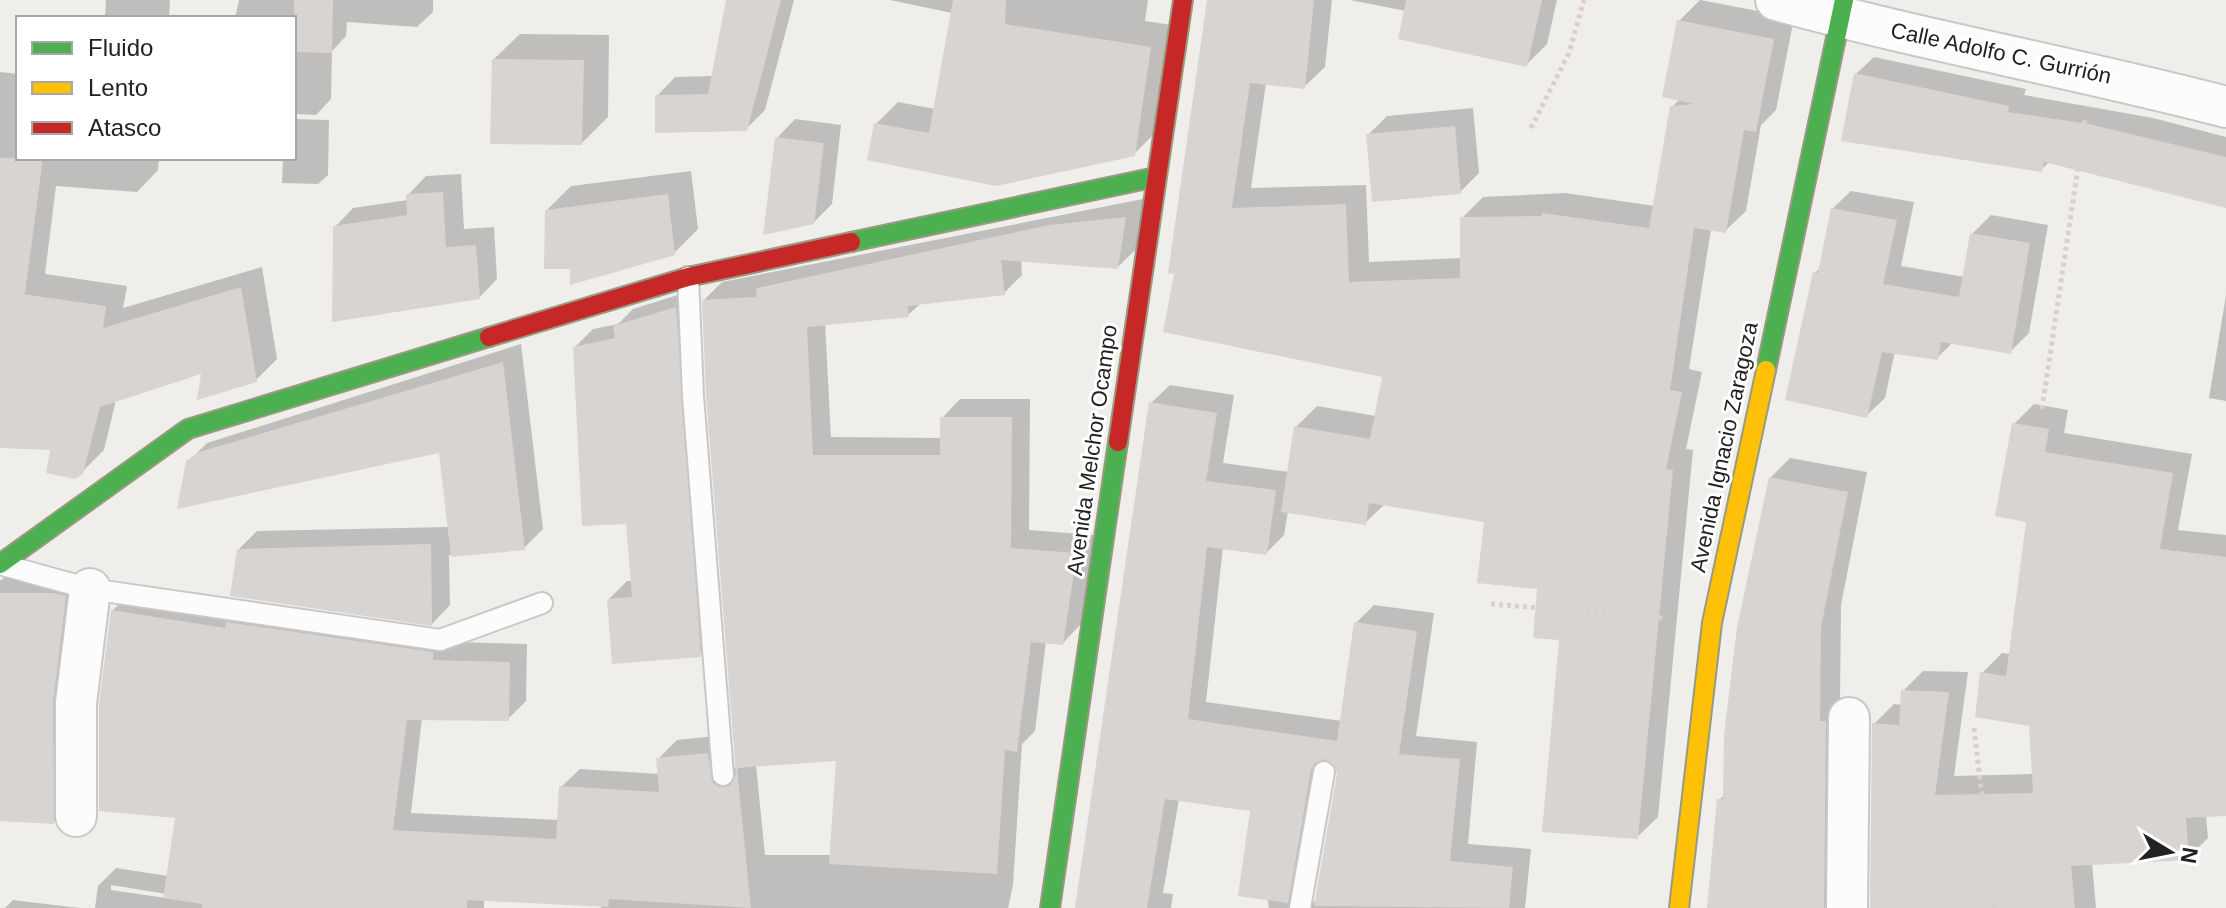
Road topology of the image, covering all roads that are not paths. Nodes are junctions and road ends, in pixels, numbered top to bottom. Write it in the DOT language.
graph roads {
  1 [pos="1183,0"];
  2 [pos="1776,0"];
  3 [pos="1842,9"];
  4 [pos="2226,107"];
  5 [pos="1156,177"];
  6 [pos="688,277"];
  7 [pos="0,564"];
  8 [pos="90,589"];
  9 [pos="542,603"];
  10 [pos="1849,718"];
  11 [pos="1324,772"];
  12 [pos="723,775"];
  13 [pos="76,816"];
  14 [pos="1050,908"];
  15 [pos="1300,908"];
  16 [pos="1679,908"];
  17 [pos="1847,908"];
  1 -- 5 [label="street, Avenida Melchor Ocampo"];
  2 -- 3 [label="street, Calle Adolfo C. Gurrión"];
  3 -- 4 [label="street, Calle Adolfo C. Gurrión"];
  3 -- 16 [label="street, Avenida Ignacio Zaragoza"];
  5 -- 6 [label="street"];
  5 -- 14 [label="street, Avenida Melchor Ocampo"];
  6 -- 7 [label="street"];
  6 -- 12 [label="lane"];
  7 -- 8 [label="lane"];
  8 -- 9 [label="lane"];
  8 -- 13 [label="street"];
  10 -- 17 [label="street"];
  11 -- 15 [label="lane"];
}
